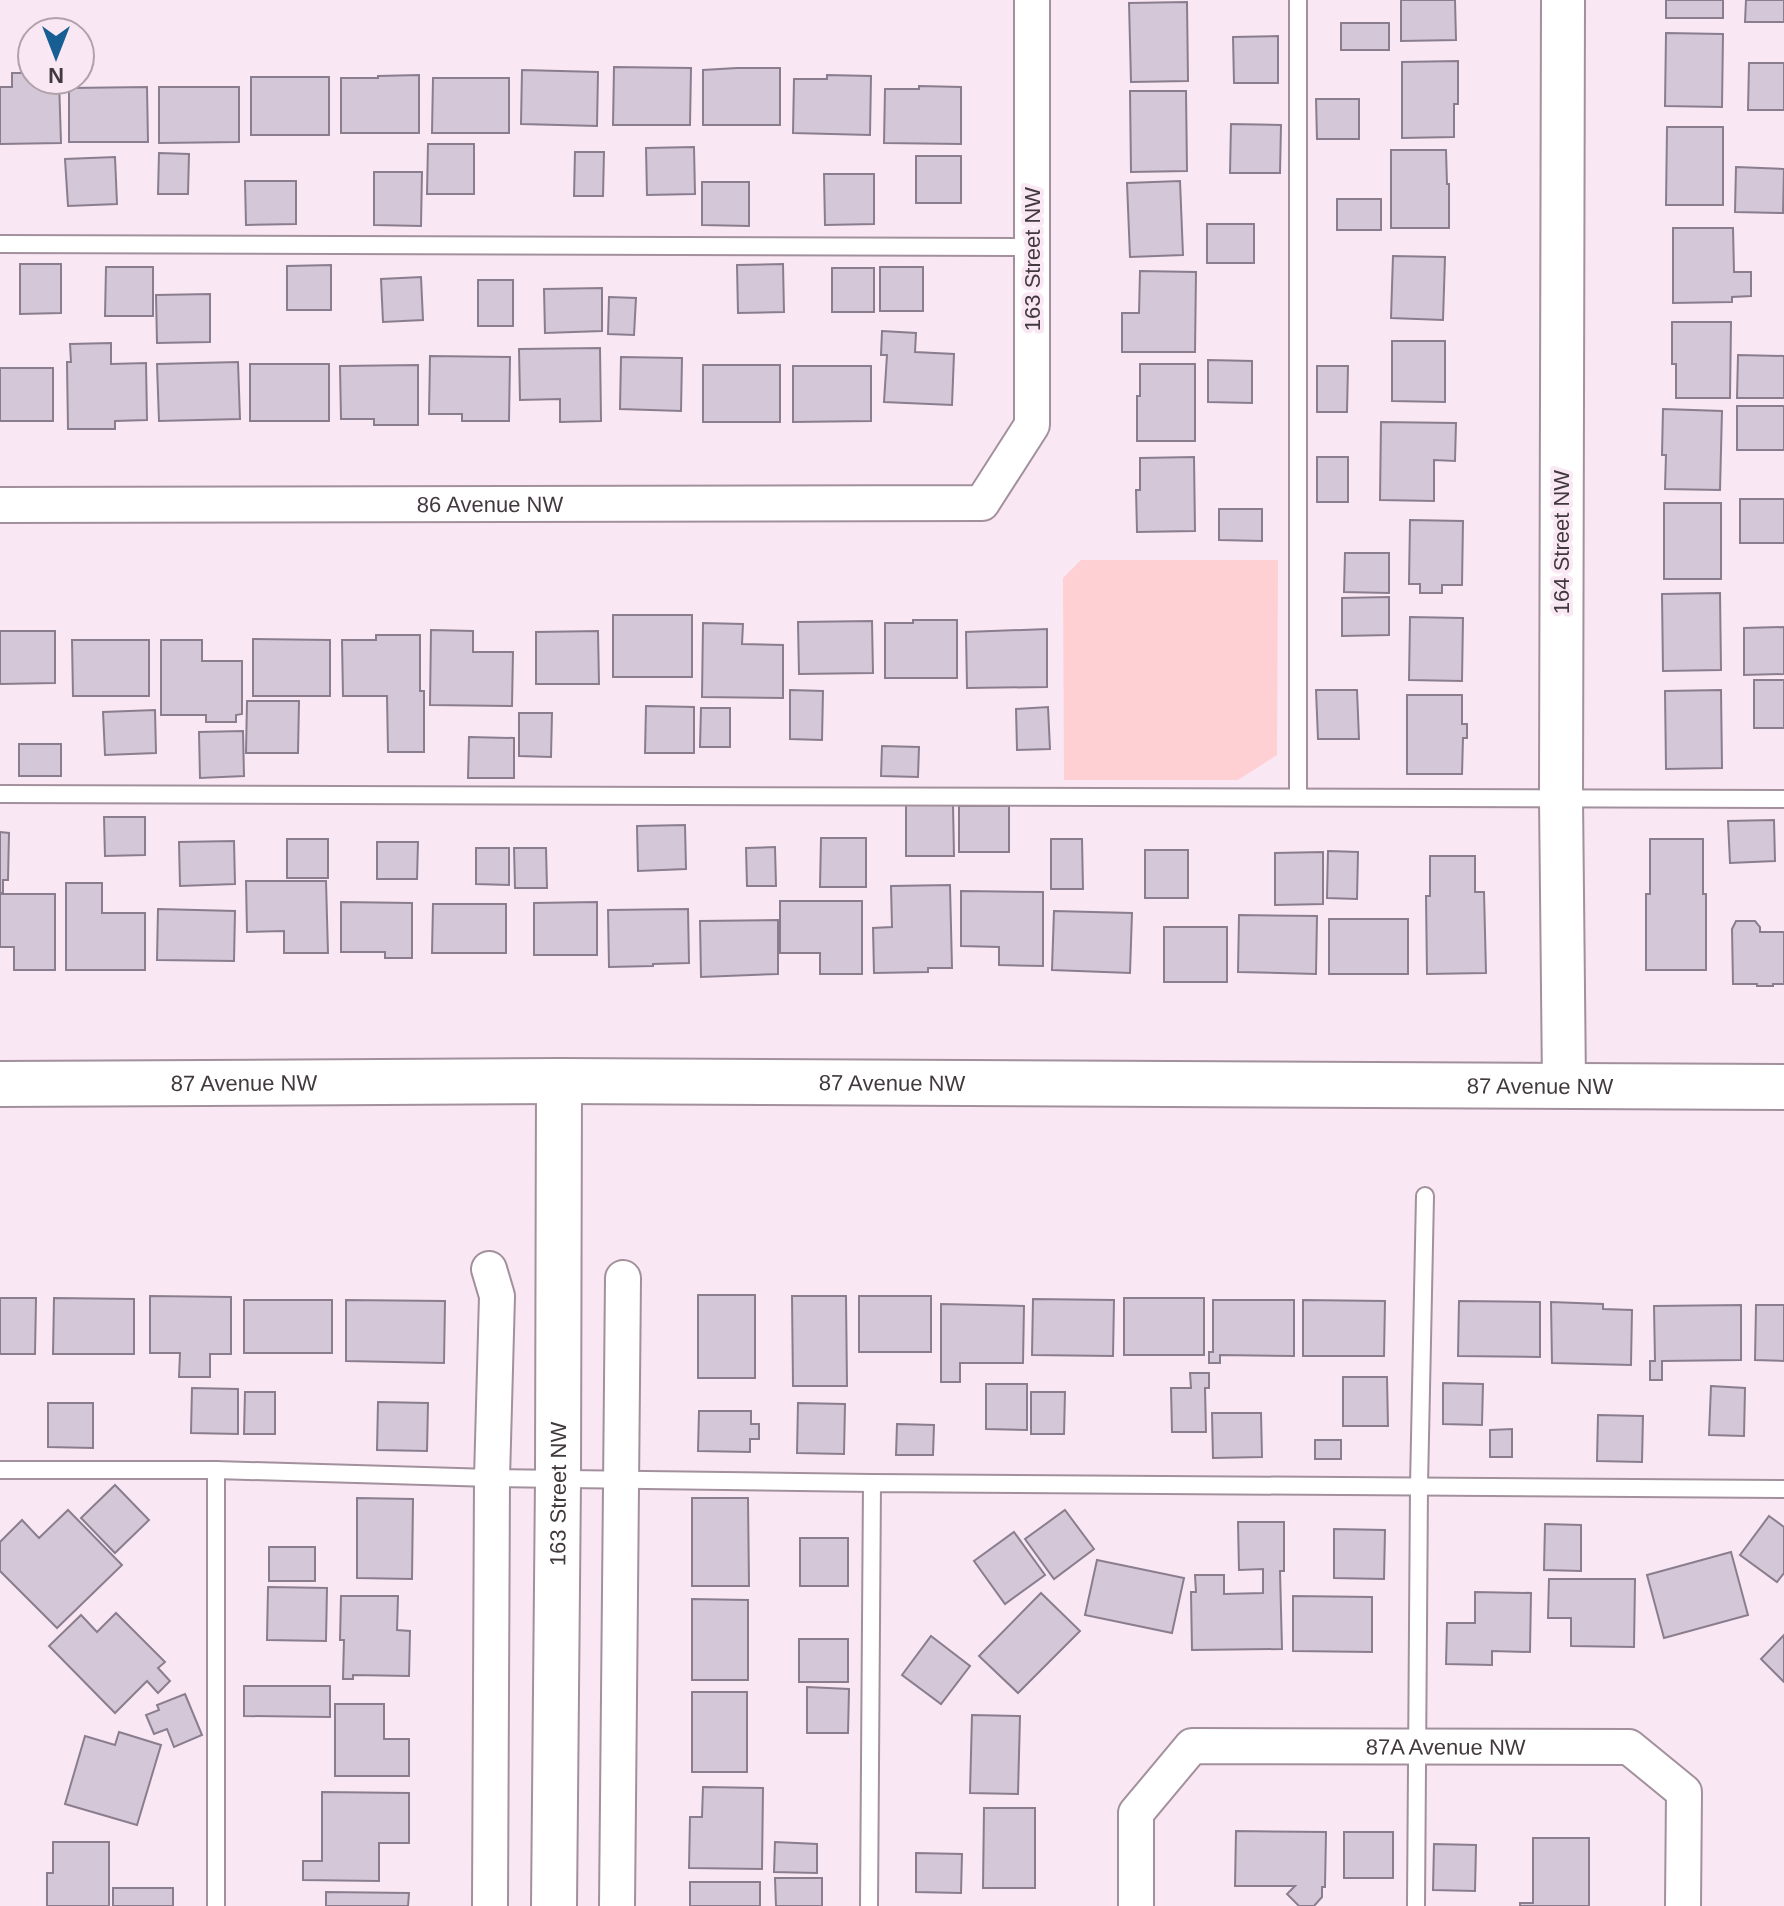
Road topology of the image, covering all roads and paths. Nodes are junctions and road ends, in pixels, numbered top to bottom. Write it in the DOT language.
graph roads {
  1 [pos="1032,0"];
  2 [pos="1298,0"];
  3 [pos="1563,0"];
  4 [pos="0,244"];
  5 [pos="1032,247"];
  6 [pos="982,503"];
  7 [pos="0,505"];
  8 [pos="0,794"];
  9 [pos="1298,797"];
  10 [pos="1561,798"];
  11 [pos="1784,799"];
  12 [pos="559,1081"];
  13 [pos="0,1084"];
  14 [pos="1564,1085"];
  15 [pos="1784,1087"];
  16 [pos="1425,1196"];
  17 [pos="489,1269"];
  18 [pos="623,1278"];
  19 [pos="0,1470"];
  20 [pos="216,1470"];
  21 [pos="492,1478"];
  22 [pos="558,1479"];
  23 [pos="620,1479"];
  24 [pos="872,1483"];
  25 [pos="1419,1486"];
  26 [pos="1784,1489"];
  27 [pos="1417,1747"];
  28 [pos="216,1906"];
  29 [pos="490,1906"];
  30 [pos="554,1906"];
  31 [pos="617,1906"];
  32 [pos="869,1906"];
  33 [pos="1136,1906"];
  34 [pos="1416,1906"];
  35 [pos="1683,1906"];
  1 -- 5 [label="street, 163 Street NW"];
  2 -- 9 [label="lane"];
  3 -- 10 [label="street, 164 Street NW"];
  4 -- 5 [label="lane"];
  5 -- 6 [label="street, 163 Street NW"];
  6 -- 7 [label="street, 86 Avenue NW"];
  8 -- 9 [label="lane"];
  9 -- 10 [label="lane"];
  10 -- 11 [label="lane"];
  10 -- 14 [label="street, 164 Street NW"];
  12 -- 13 [label="main road, 87 Avenue NW"];
  12 -- 14 [label="main road, 87 Avenue NW"];
  12 -- 22 [label="main road, 163 Street NW"];
  14 -- 15 [label="main road, 87 Avenue NW"];
  16 -- 25 [label="lane"];
  17 -- 21 [label="street"];
  18 -- 23 [label="street"];
  19 -- 20 [label="lane"];
  20 -- 21 [label="lane"];
  20 -- 28 [label="lane"];
  21 -- 22 [label="lane"];
  21 -- 29 [label="street"];
  22 -- 23 [label="lane"];
  22 -- 30 [label="main road, 163 Street NW"];
  23 -- 24 [label="lane"];
  23 -- 31 [label="street"];
  24 -- 25 [label="lane"];
  24 -- 32 [label="lane"];
  25 -- 26 [label="lane"];
  25 -- 27 [label="lane"];
  27 -- 33 [label="street, 87A Avenue NW"];
  27 -- 34 [label="lane"];
  27 -- 35 [label="street, 87A Avenue NW"];
}
